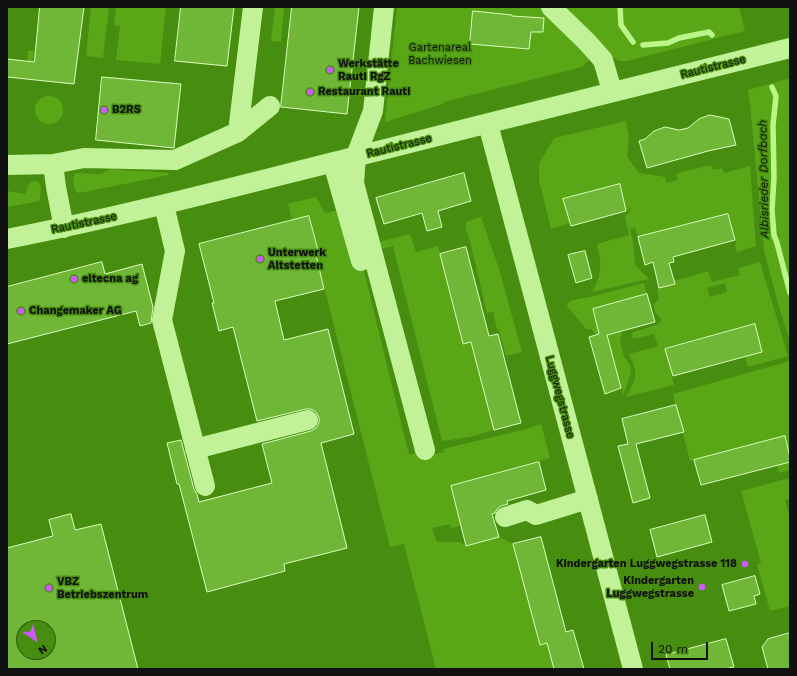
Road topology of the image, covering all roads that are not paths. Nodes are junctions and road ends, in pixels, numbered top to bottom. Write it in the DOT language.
graph roads {
  1 [pos="253,7"];
  2 [pos="384,7"];
  3 [pos="551,7"];
  4 [pos="790,48"];
  5 [pos="612,91"];
  6 [pos="270,106"];
  7 [pos="488,124"];
  8 [pos="238,132"];
  9 [pos="356,156"];
  10 [pos="10,162"];
  11 [pos="333,163"];
  12 [pos="54,164"];
  13 [pos="164,205"];
  14 [pos="64,228"];
  15 [pos="7,239"];
  16 [pos="361,261"];
  17 [pos="308,420"];
  18 [pos="195,449"];
  19 [pos="426,450"];
  20 [pos="204,486"];
  21 [pos="588,499"];
  22 [pos="505,517"];
  23 [pos="633,669"];
  1 -- 8 [label="street"];
  2 -- 9 [label="street"];
  3 -- 5 [label="street"];
  4 -- 5 [label="street, Rautistrasse"];
  5 -- 7 [label="street, Rautistrasse"];
  6 -- 8 [label="street"];
  7 -- 9 [label="street, Rautistrasse"];
  7 -- 21 [label="street, Luggwegstrasse"];
  8 -- 12 [label="street"];
  9 -- 11 [label="street, Rautistrasse"];
  9 -- 19 [label="street"];
  10 -- 12 [label="street"];
  11 -- 13 [label="street, Rautistrasse"];
  11 -- 16 [label="street"];
  12 -- 14 [label="street"];
  13 -- 14 [label="street, Rautistrasse"];
  13 -- 18 [label="street"];
  14 -- 15 [label="street, Rautistrasse"];
  17 -- 18 [label="street"];
  18 -- 20 [label="street"];
  21 -- 22 [label="street"];
  21 -- 23 [label="street, Luggwegstrasse"];
}
